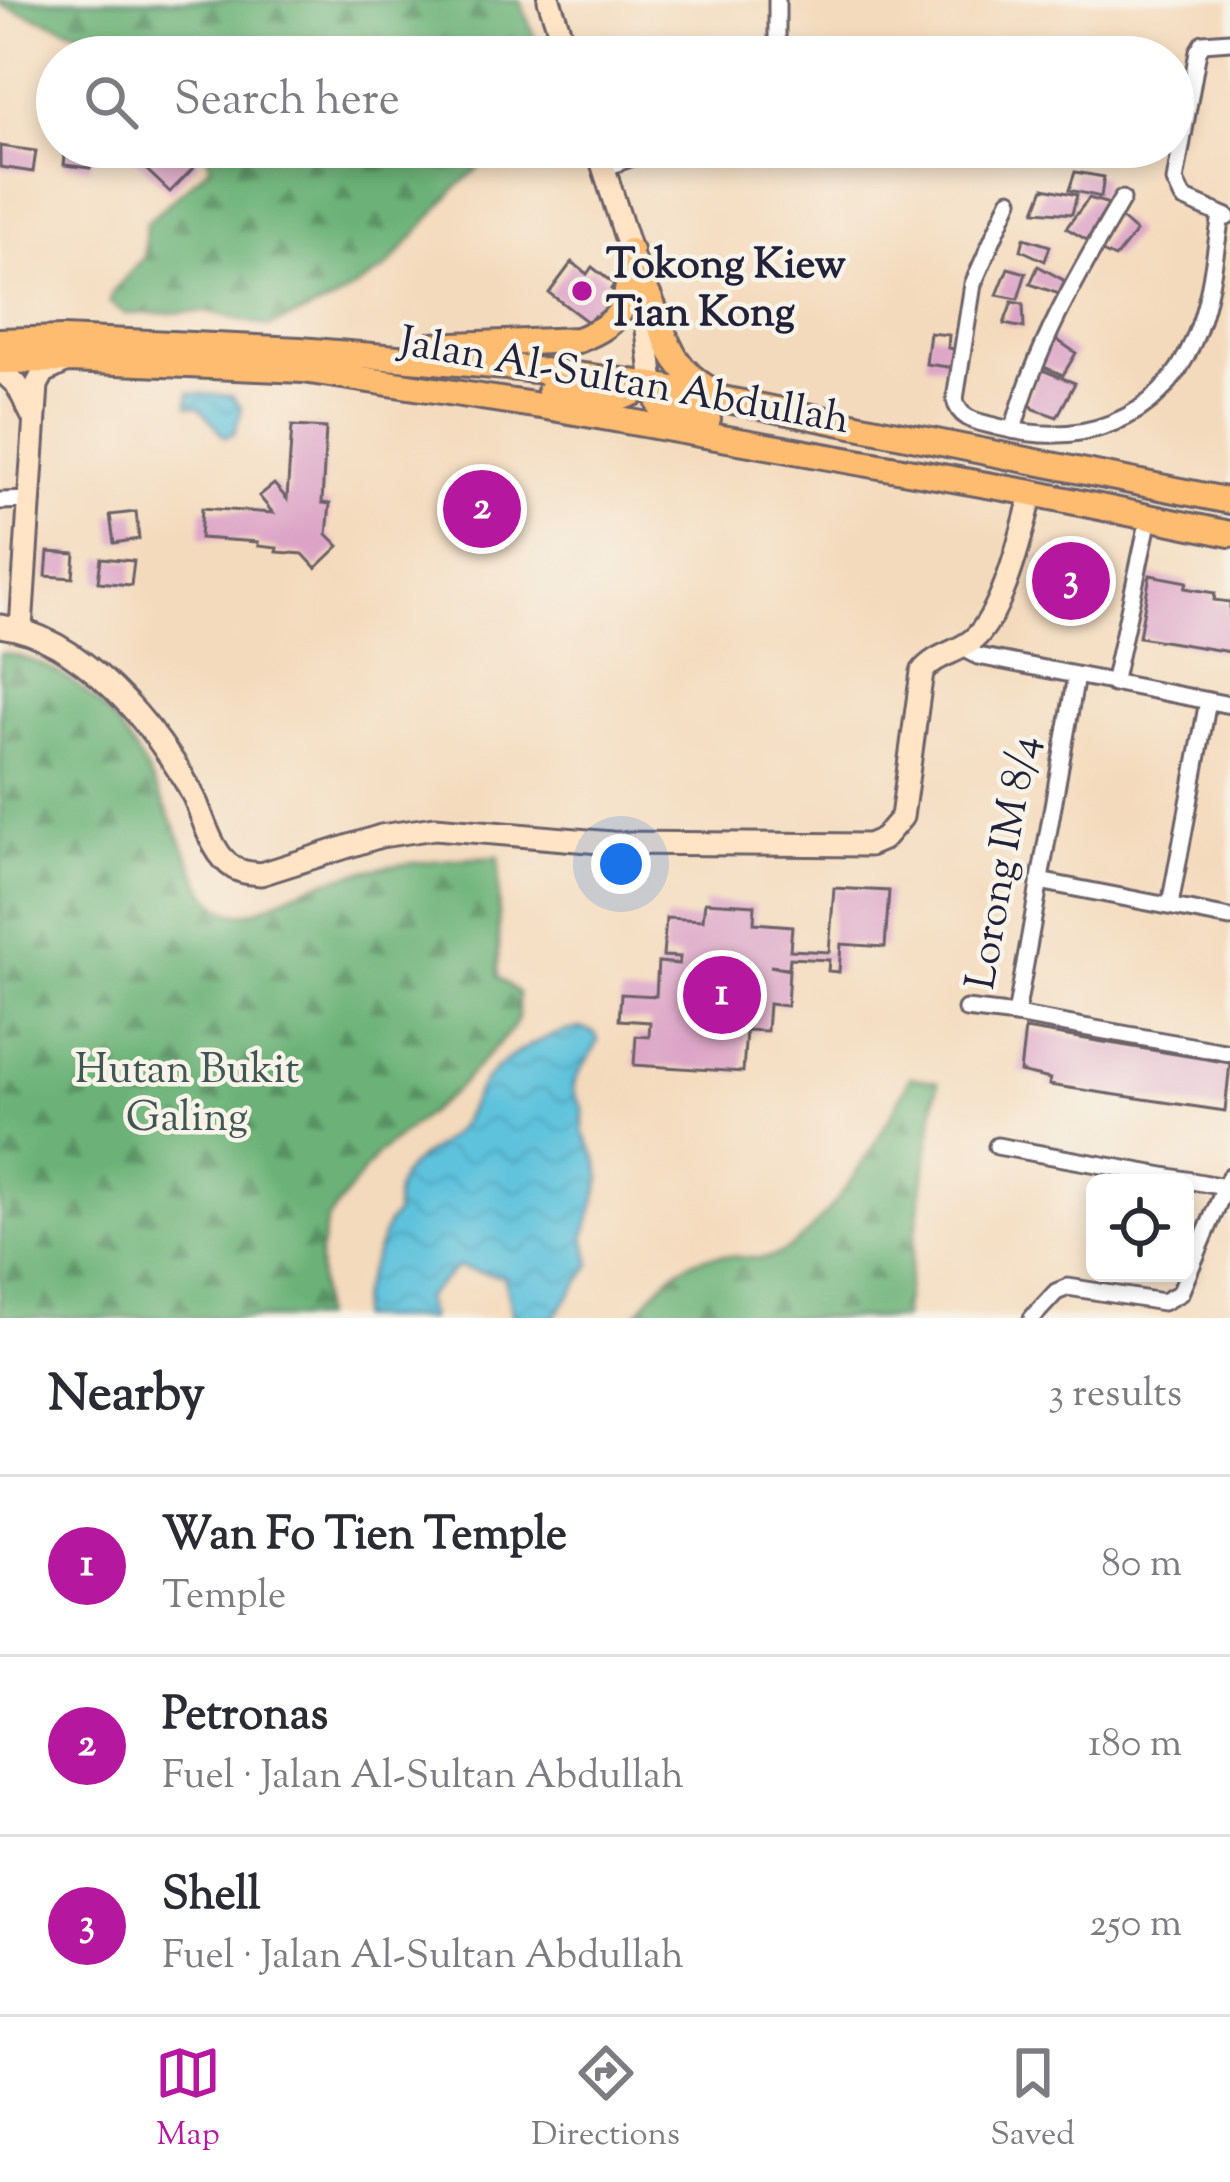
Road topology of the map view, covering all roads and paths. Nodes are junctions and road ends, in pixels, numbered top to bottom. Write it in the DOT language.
graph roads {
  1 [pos="549,0"];
  2 [pos="777,0"];
  3 [pos="561,36"];
  4 [pos="777,36"];
  5 [pos="1230,41"];
  6 [pos="1194,74"];
  7 [pos="603,168"];
  8 [pos="1177,168"];
  9 [pos="1122,199"];
  10 [pos="1010,200"];
  11 [pos="1225,216"];
  12 [pos="630,251"];
  13 [pos="640,280"];
  14 [pos="0,341"];
  15 [pos="69,360"];
  16 [pos="302,360"];
  17 [pos="0,365"];
  18 [pos="652,385"];
  19 [pos="725,399"];
  20 [pos="34,419"];
  21 [pos="1013,430"];
  22 [pos="1036,433"];
  23 [pos="1029,462"];
  24 [pos="1032,493"];
  25 [pos="31,500"];
  26 [pos="0,501"];
  27 [pos="1230,501"];
  28 [pos="1149,518"];
  29 [pos="1230,534"];
  30 [pos="11,627"];
  31 [pos="963,647"];
  32 [pos="1076,676"];
  33 [pos="1114,684"];
  34 [pos="1208,701"];
  35 [pos="1230,705"];
  36 [pos="1039,881"];
  37 [pos="1170,905"];
  38 [pos="1230,918"];
  39 [pos="966,1009"];
  40 [pos="1016,1015"];
  41 [pos="1230,1053"];
  42 [pos="997,1146"];
  43 [pos="1228,1181"];
  44 [pos="1032,1318"];
  1 -- 3 [label="street"];
  2 -- 4 [label="street"];
  5 -- 6 [label="street"];
  7 -- 12 [label="street"];
  8 -- 11 [label="street"];
  9 -- 21 [label="street"];
  10 -- 21 [label="street"];
  11 -- 22 [label="street"];
  12 -- 13 [label="street"];
  12 -- 16 [label="main road"];
  13 -- 18 [label="street"];
  13 -- 19 [label="main road"];
  14 -- 16 [label="main road, Jalan Al-Sultan Abdullah"];
  15 -- 16 [label="main road, Jalan Al-Sultan Abdullah"];
  15 -- 17 [label="main road, Jalan Al-Sultan Abdullah"];
  15 -- 20 [label="street"];
  16 -- 18 [label="main road"];
  16 -- 24 [label="main road, Jalan Al-Sultan Abdullah"];
  17 -- 20 [label="street"];
  18 -- 19 [label="main road, Jalan Al-Sultan Abdullah"];
  18 -- 24 [label="main road"];
  19 -- 23 [label="main road, Jalan Al-Sultan Abdullah"];
  20 -- 25 [label="street"];
  21 -- 22 [label="street"];
  22 -- 23 [label="street"];
  23 -- 27 [label="main road, Jalan Al-Sultan Abdullah"];
  24 -- 28 [label="main road, Jalan Al-Sultan Abdullah"];
  24 -- 31 [label="street"];
  25 -- 26 [label="street"];
  25 -- 30 [label="street"];
  28 -- 29 [label="main road, Jalan Al-Sultan Abdullah"];
  28 -- 33 [label="street"];
  30 -- 31 [label="street"];
  31 -- 32 [label="street"];
  32 -- 33 [label="street"];
  32 -- 36 [label="street, Lorong IM 8/4"];
  33 -- 34 [label="street"];
  34 -- 35 [label="street"];
  34 -- 37 [label="street"];
  36 -- 37 [label="street"];
  36 -- 40 [label="street, Lorong IM 8/4"];
  37 -- 38 [label="street"];
  39 -- 40 [label="street, Lorong IM 8/4"];
  40 -- 41 [label="street"];
  42 -- 43 [label="street"];
  43 -- 44 [label="street"];
}
